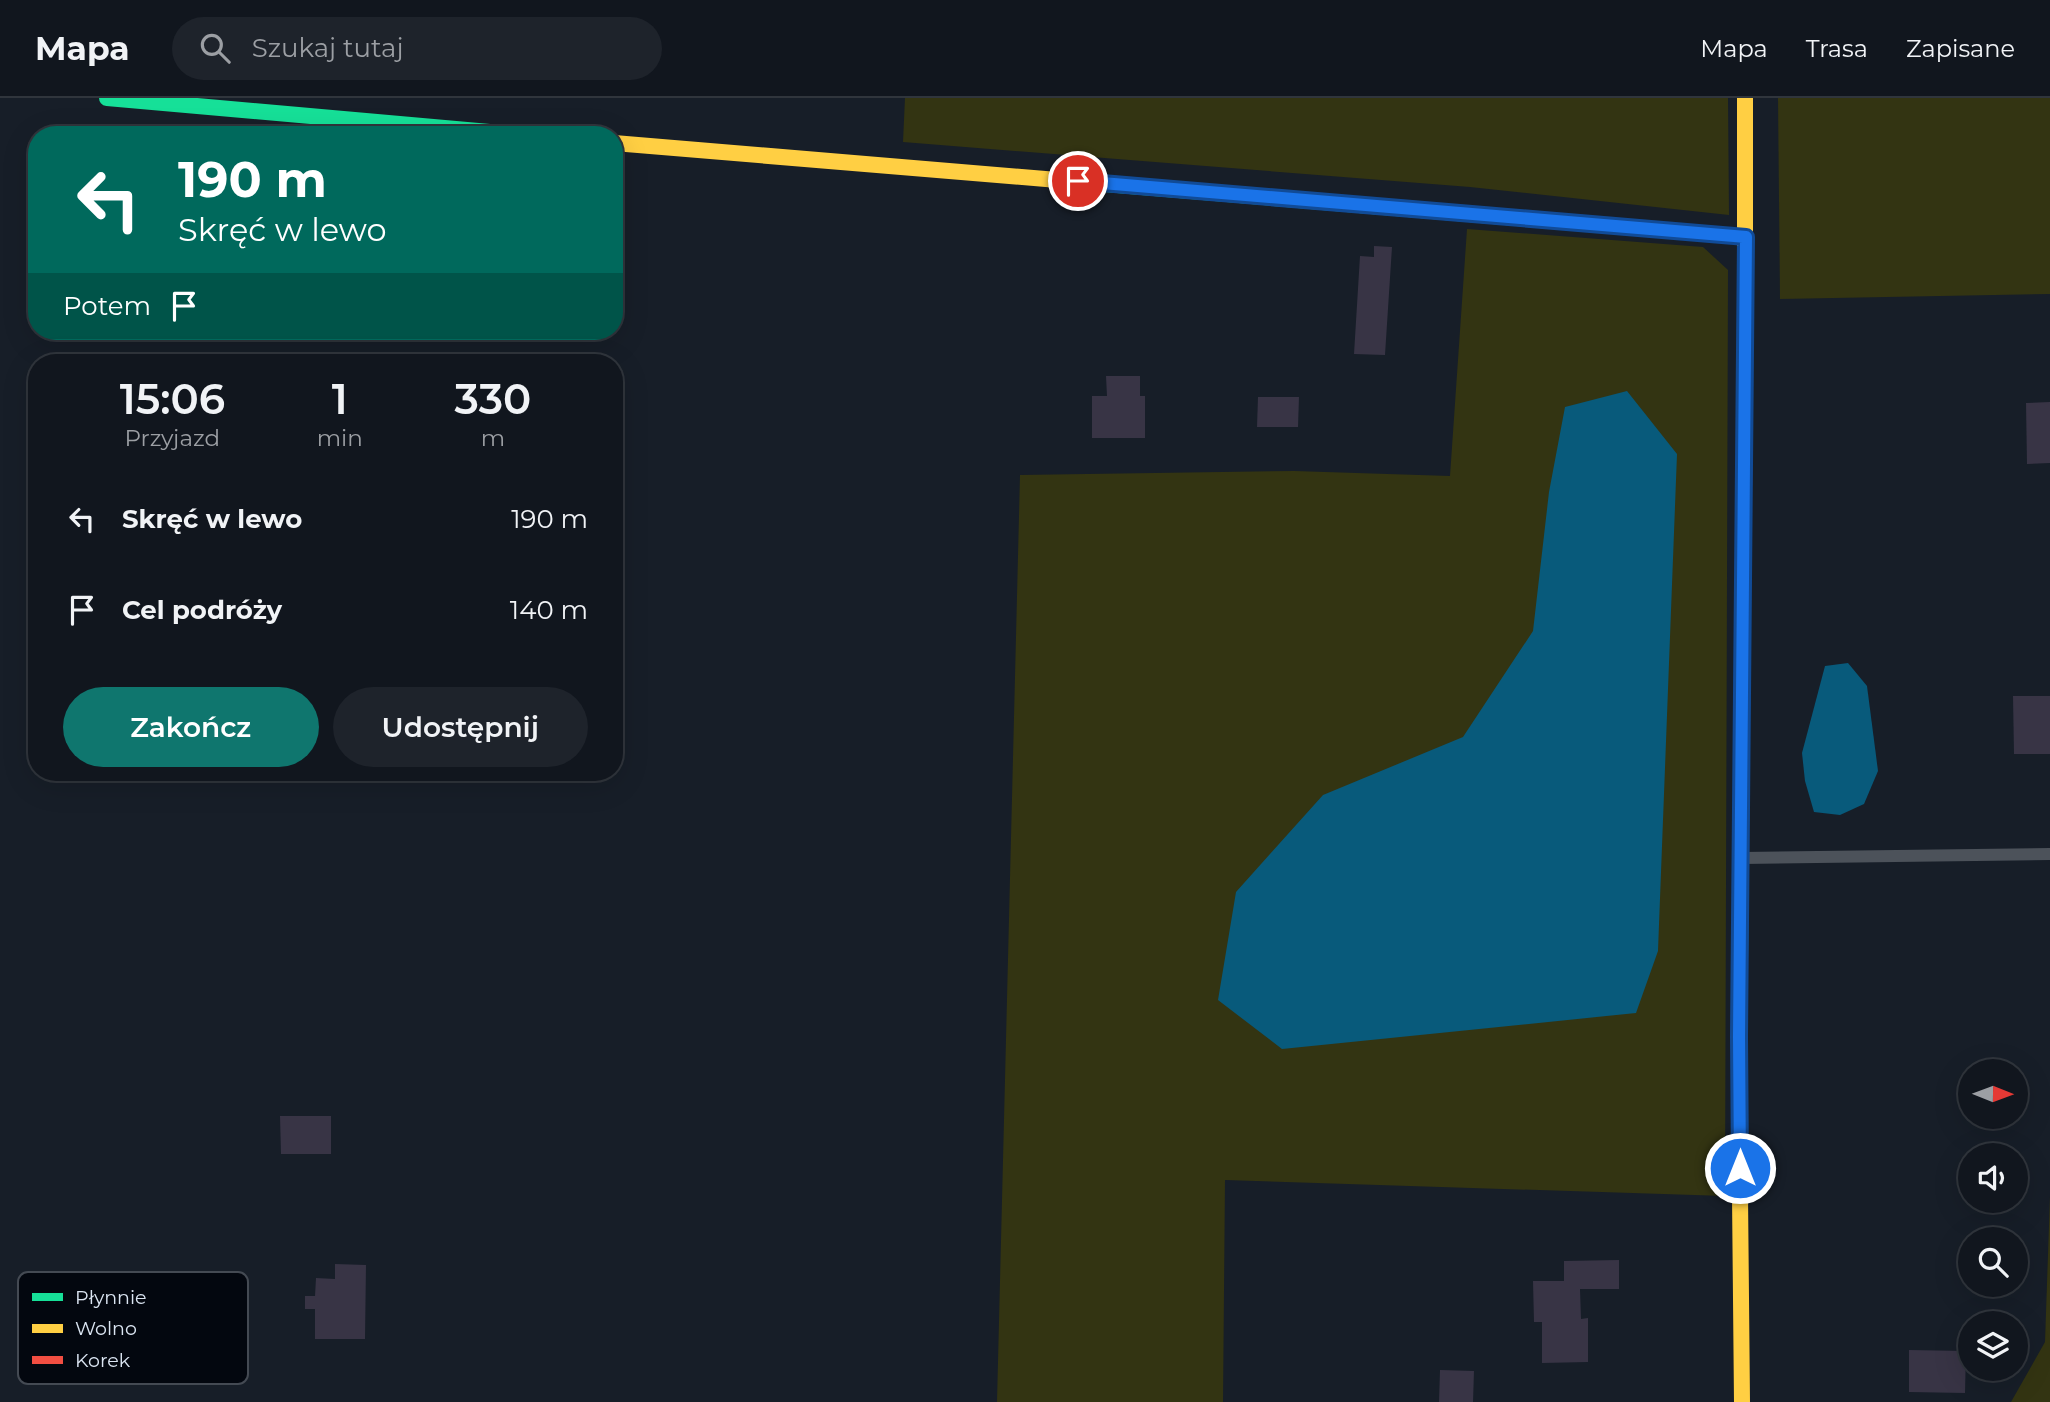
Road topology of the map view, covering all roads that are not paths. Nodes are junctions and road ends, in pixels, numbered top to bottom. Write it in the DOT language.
graph roads {
  1 [pos="107,98"];
  2 [pos="1745,98"];
  3 [pos="423,126"];
  4 [pos="623,144"];
  5 [pos="1746,237"];
  6 [pos="2050,854"];
  7 [pos="1741,858"];
  8 [pos="1742,1402"];
  1 -- 3 [label="street"];
  2 -- 5 [label="street"];
  4 -- 5 [label="street"];
  5 -- 7 [label="street"];
  6 -- 7 [label="lane"];
  7 -- 8 [label="street"];
}
